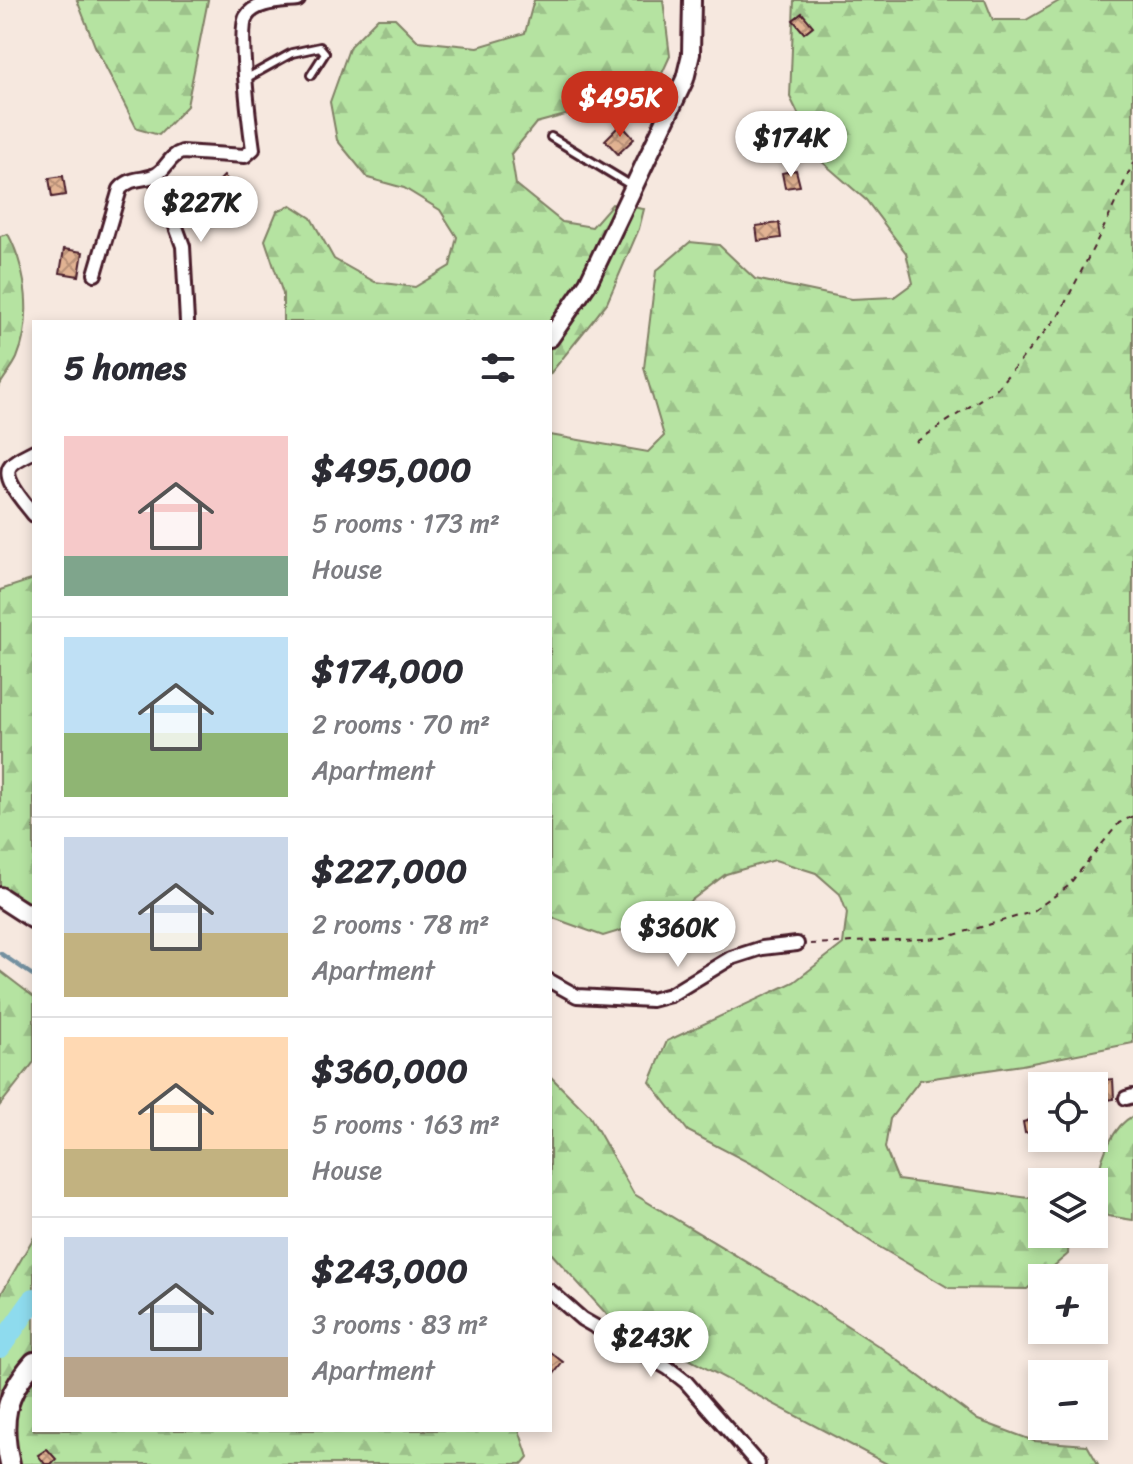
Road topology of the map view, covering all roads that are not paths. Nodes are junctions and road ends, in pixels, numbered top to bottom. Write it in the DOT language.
graph roads {
  1 [pos="298,0"];
  2 [pos="692,0"];
  3 [pos="311,75"];
  4 [pos="247,78"];
  5 [pos="551,137"];
  6 [pos="157,175"];
  7 [pos="635,187"];
  8 [pos="95,274"];
  9 [pos="187,320"];
  10 [pos="552,335"];
  11 [pos="32,452"];
  12 [pos="32,512"];
  13 [pos="0,897"];
  14 [pos="32,918"];
  15 [pos="797,944"];
  16 [pos="552,982"];
  17 [pos="552,1293"];
  18 [pos="32,1364"];
  19 [pos="10,1464"];
  20 [pos="758,1464"];
  1 -- 4 [label="street"];
  2 -- 7 [label="street"];
  3 -- 4 [label="lane"];
  4 -- 6 [label="street"];
  5 -- 7 [label="lane"];
  6 -- 8 [label="street"];
  6 -- 9 [label="street"];
  7 -- 10 [label="street"];
  11 -- 12 [label="street"];
  13 -- 14 [label="main road"];
  15 -- 16 [label="street"];
  17 -- 20 [label="street"];
  18 -- 19 [label="main road"];
}
